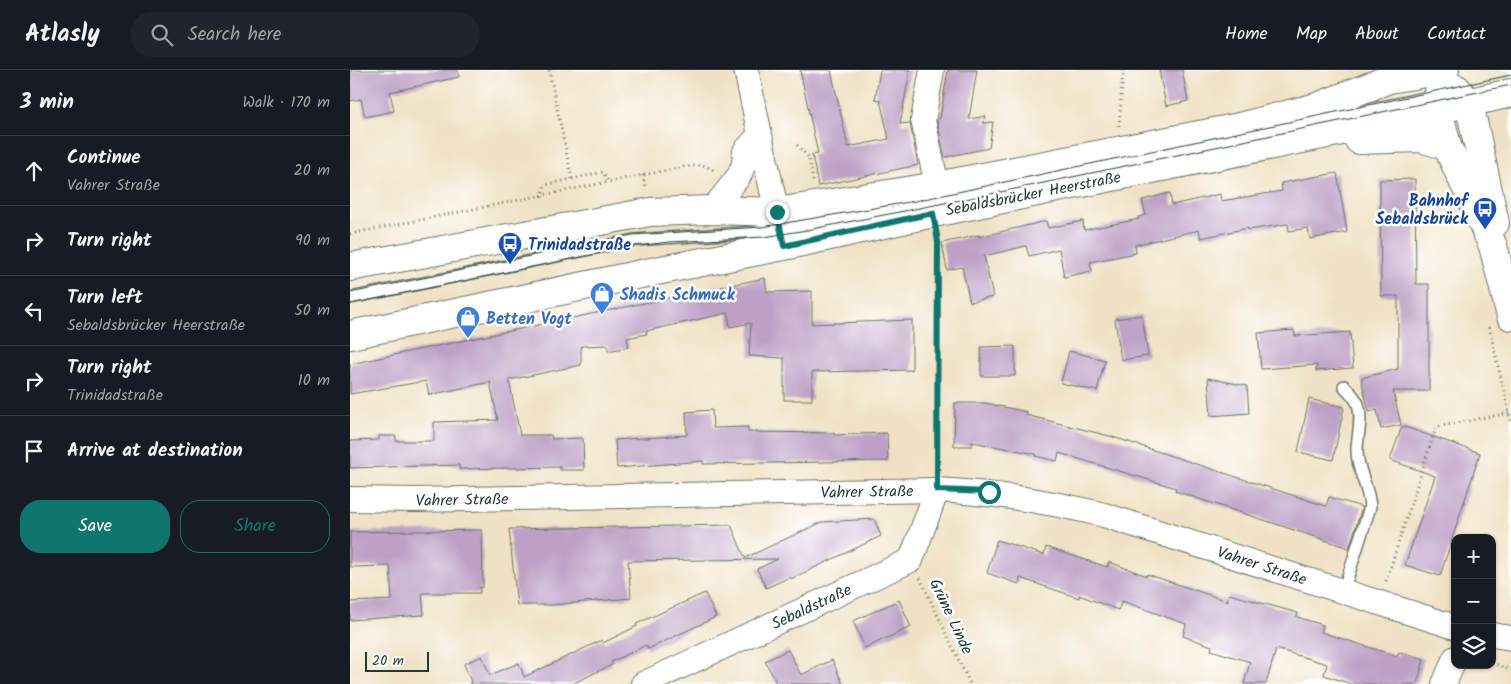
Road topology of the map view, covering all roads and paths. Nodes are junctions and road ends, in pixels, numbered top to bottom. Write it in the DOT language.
graph roads {
  1 [pos="549,70"];
  2 [pos="746,70"];
  3 [pos="932,70"];
  4 [pos="1123,70"];
  5 [pos="1451,90"];
  6 [pos="1511,93"];
  7 [pos="1295,126"];
  8 [pos="1278,129"];
  9 [pos="1342,131"];
  10 [pos="760,136"];
  11 [pos="797,145"];
  12 [pos="1447,146"];
  13 [pos="1109,159"];
  14 [pos="572,179"];
  15 [pos="609,182"];
  16 [pos="1015,184"];
  17 [pos="815,187"];
  18 [pos="542,197"];
  19 [pos="927,202"];
  20 [pos="893,209"];
  21 [pos="712,210"];
  22 [pos="780,229"];
  23 [pos="729,234"];
  24 [pos="1494,246"];
  25 [pos="350,251"];
  26 [pos="416,254"];
  27 [pos="350,267"];
  28 [pos="350,298"];
  29 [pos="1511,316"];
  30 [pos="350,335"];
  31 [pos="1344,386"];
  32 [pos="1511,412"];
  33 [pos="937,490"];
  34 [pos="350,499"];
  35 [pos="911,560"];
  36 [pos="1343,592"];
  37 [pos="1377,603"];
  38 [pos="1451,626"];
  39 [pos="1496,636"];
  40 [pos="1511,638"];
  41 [pos="1496,664"];
  42 [pos="1451,667"];
  43 [pos="1511,670"];
  44 [pos="650,683"];
  45 [pos="970,684"];
  46 [pos="1444,684"];
  1 -- 14 [label="path"];
  2 -- 10 [label="street"];
  3 -- 19 [label="street"];
  4 -- 13 [label="path"];
  5 -- 6 [label="main road, Sebaldsbrücker Heerstraße"];
  5 -- 7 [label="lane"];
  5 -- 9 [label="main road, Sebaldsbrücker Heerstraße"];
  5 -- 12 [label="main road"];
  5 -- 13 [label="main road, Sebaldsbrücker Heerstraße"];
  5 -- 24 [label="main road"];
  8 -- 13 [label="lane"];
  9 -- 12 [label="main road"];
  9 -- 19 [label="main road, Sebaldsbrücker Heerstraße"];
  10 -- 21 [label="street"];
  10 -- 22 [label="street"];
  11 -- 17 [label="path"];
  12 -- 24 [label="main road"];
  13 -- 19 [label="main road, Sebaldsbrücker Heerstraße"];
  14 -- 15 [label="path"];
  14 -- 18 [label="path"];
  16 -- 19 [label="lane"];
  19 -- 22 [label="main road, Sebaldsbrücker Heerstraße"];
  19 -- 33 [label="path"];
  20 -- 22 [label="lane"];
  21 -- 22 [label="main road, Sebaldsbrücker Heerstraße"];
  21 -- 26 [label="main road, Sebaldsbrücker Heerstraße"];
  22 -- 23 [label="lane"];
  22 -- 23 [label="lane"];
  22 -- 23 [label="lane"];
  22 -- 30 [label="main road, Sebaldsbrücker Heerstraße"];
  23 -- 28 [label="lane"];
  24 -- 29 [label="main road"];
  25 -- 26 [label="main road"];
  26 -- 27 [label="main road, Sebaldsbrücker Heerstraße"];
  31 -- 36 [label="lane"];
  32 -- 37 [label="path"];
  33 -- 34 [label="street, Vahrer Straße"];
  33 -- 35 [label="street"];
  33 -- 36 [label="street, Vahrer Straße"];
  35 -- 44 [label="street, Sebaldstraße"];
  35 -- 45 [label="path, Grüne Linde"];
  36 -- 37 [label="street, Vahrer Straße"];
  37 -- 38 [label="street, Vahrer Straße"];
  39 -- 40 [label="street"];
  41 -- 43 [label="path"];
  42 -- 46 [label="street"];
}
